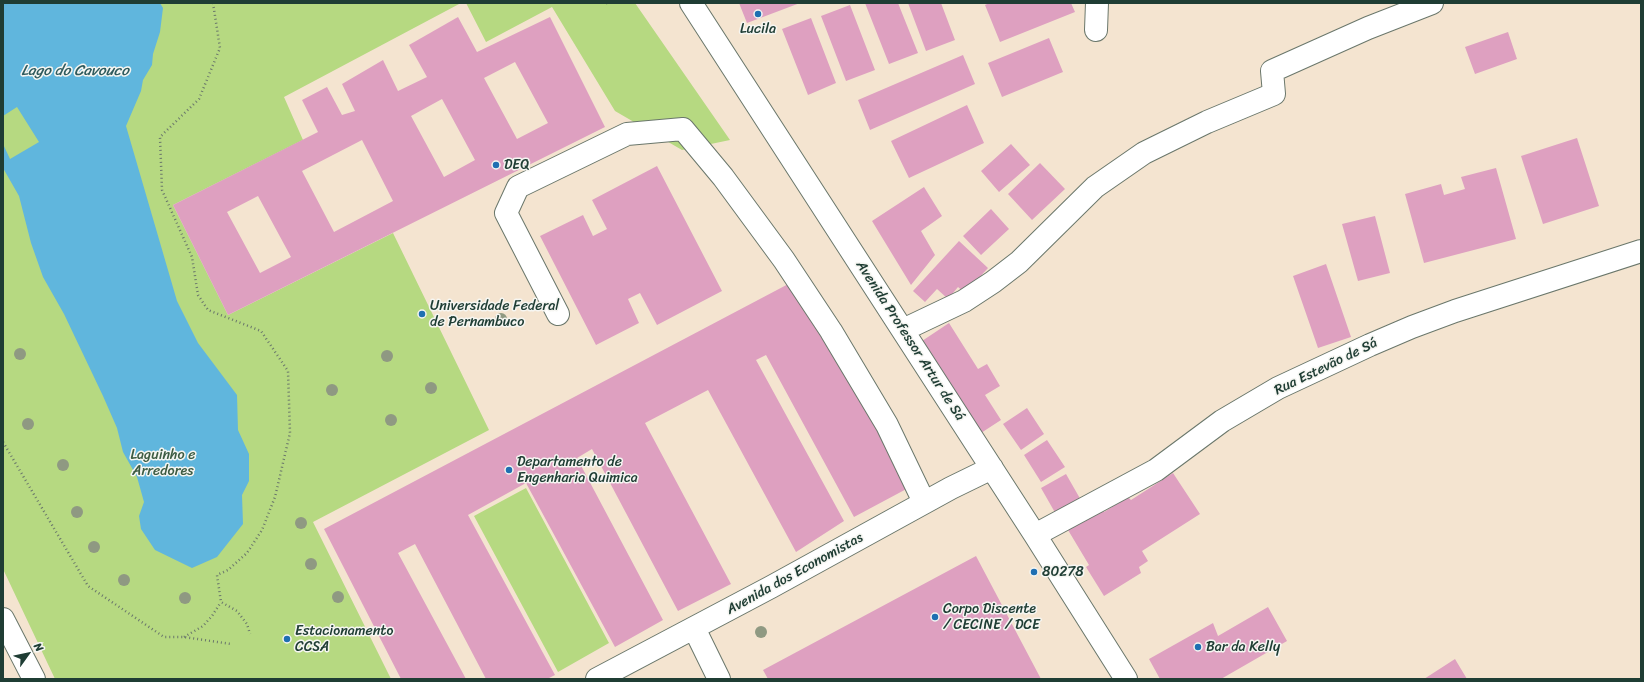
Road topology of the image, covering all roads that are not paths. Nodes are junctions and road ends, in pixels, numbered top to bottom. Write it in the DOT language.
graph roads {
  1 [pos="692,3"];
  2 [pos="1097,3"];
  3 [pos="1432,3"];
  4 [pos="1096,30"];
  5 [pos="1641,251"];
  6 [pos="558,314"];
  7 [pos="903,330"];
  8 [pos="992,468"];
  9 [pos="924,502"];
  10 [pos="1036,535"];
  11 [pos="3,619"];
  12 [pos="694,628"];
  13 [pos="34,679"];
  14 [pos="597,679"];
  15 [pos="719,679"];
  16 [pos="1126,679"];
  1 -- 7 [label="street, Avenida Professor Artur de Sá"];
  2 -- 4 [label="street"];
  3 -- 7 [label="street"];
  5 -- 10 [label="street, Rua Estevão de Sá"];
  6 -- 9 [label="street"];
  7 -- 8 [label="street, Avenida Professor Artur de Sá"];
  8 -- 9 [label="street, Avenida dos Economistas"];
  8 -- 10 [label="street, Avenida Professor Artur de Sá"];
  9 -- 12 [label="street, Avenida dos Economistas"];
  10 -- 16 [label="street, Avenida Professor Artur de Sá"];
  11 -- 13 [label="street"];
  12 -- 14 [label="street, Avenida dos Economistas"];
  12 -- 15 [label="street"];
}
